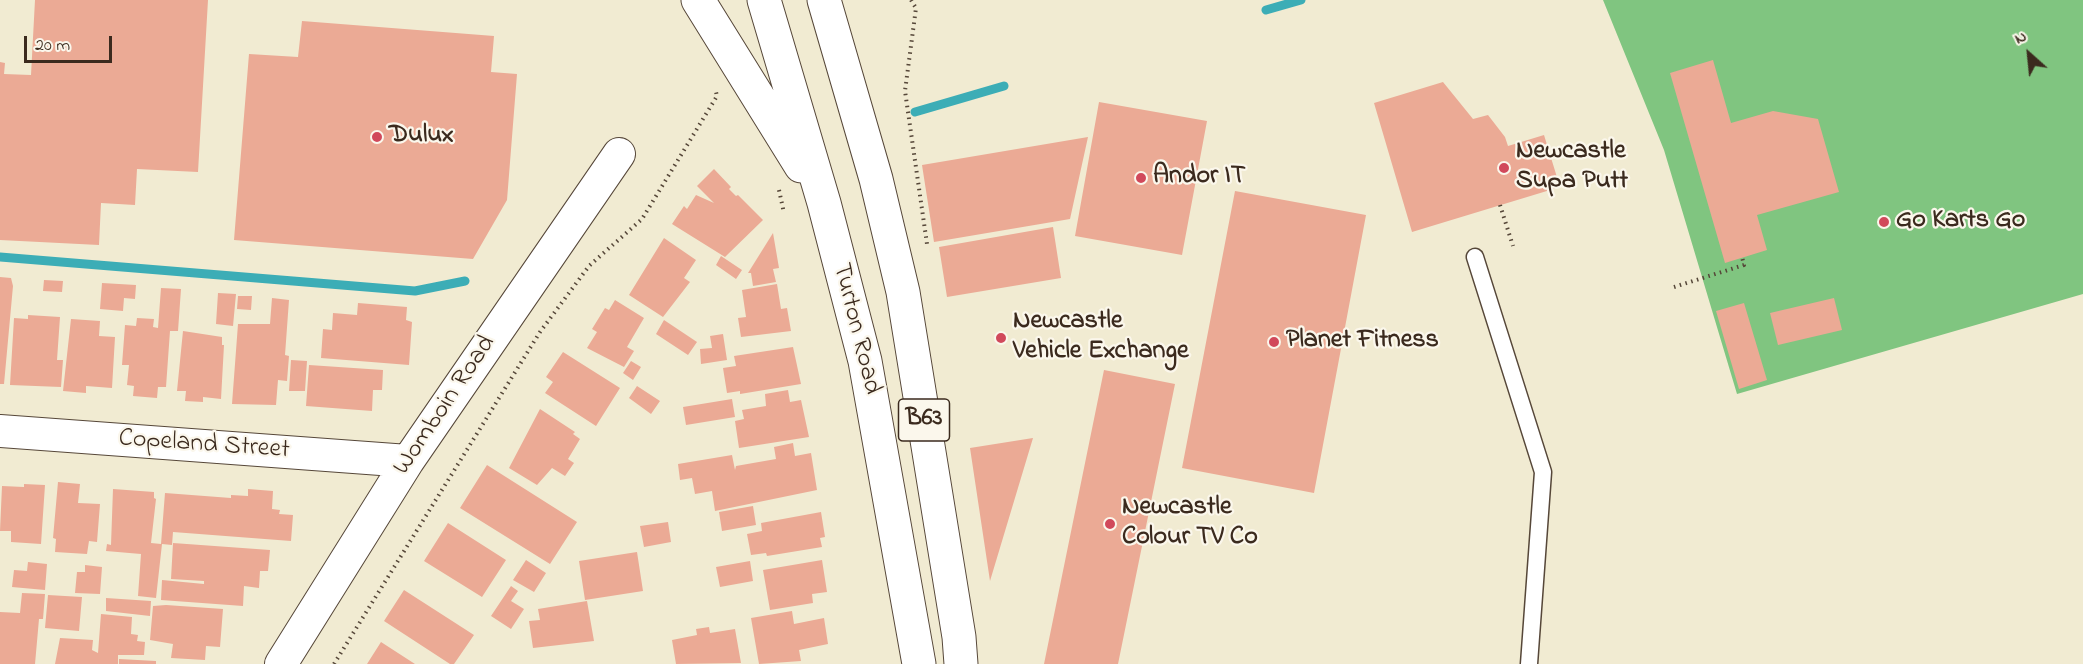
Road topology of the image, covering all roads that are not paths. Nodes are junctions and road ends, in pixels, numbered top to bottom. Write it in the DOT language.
graph roads {
  1 [pos="698,0"];
  2 [pos="764,0"];
  3 [pos="827,3"];
  4 [pos="619,154"];
  5 [pos="824,203"];
  6 [pos="1476,257"];
  7 [pos="0,431"];
  8 [pos="408,461"];
  9 [pos="281,664"];
  10 [pos="919,664"];
  11 [pos="961,664"];
  12 [pos="1529,664"];
  1 -- 5 [label="main road"];
  2 -- 5 [label="main road, Turton Road / B63"];
  3 -- 11 [label="main road, Turton Road / B63"];
  4 -- 8 [label="street, Womboin Road"];
  5 -- 10 [label="main road, Turton Road / B63"];
  6 -- 12 [label="lane"];
  7 -- 8 [label="street, Copeland Street"];
  8 -- 9 [label="street, Womboin Road"];
}
